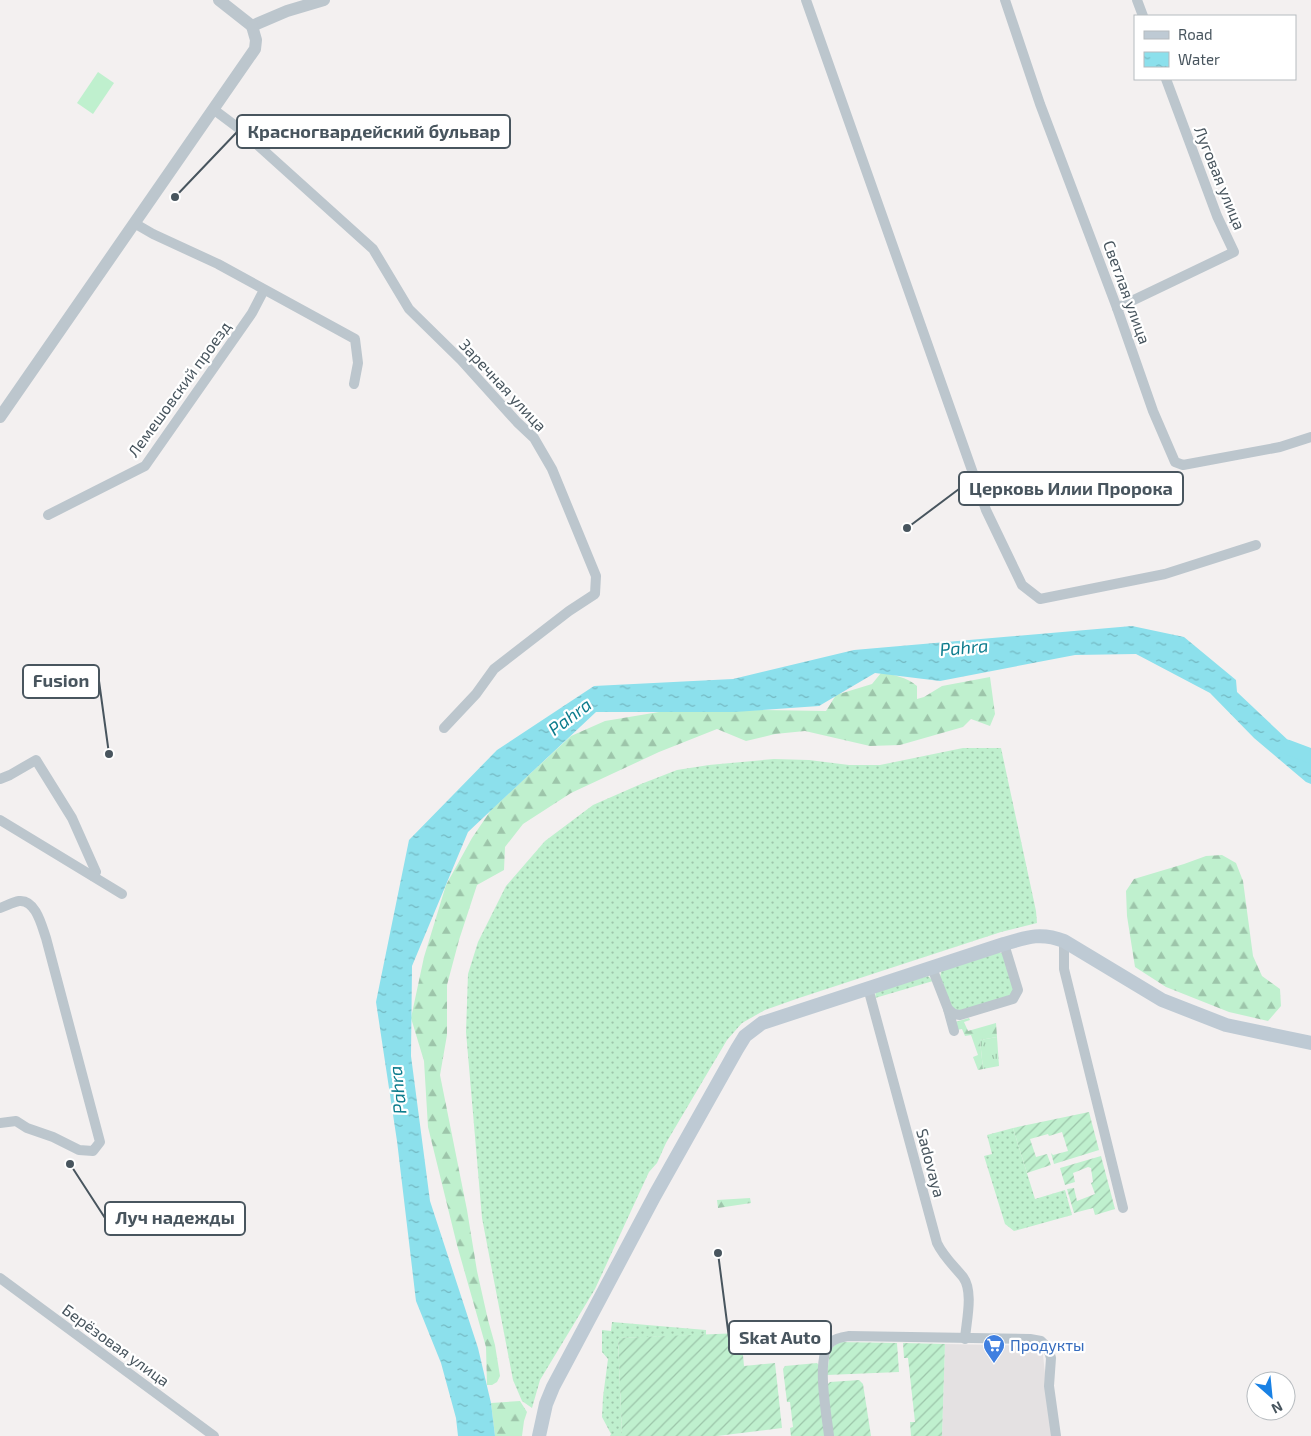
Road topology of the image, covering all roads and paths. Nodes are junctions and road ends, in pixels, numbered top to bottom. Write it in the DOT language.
graph roads {
  1 [pos="220,0"];
  2 [pos="324,0"];
  3 [pos="806,0"];
  4 [pos="1005,0"];
  5 [pos="1137,0"];
  6 [pos="1143,15"];
  7 [pos="252,26"];
  8 [pos="1166,80"];
  9 [pos="213,109"];
  10 [pos="134,223"];
  11 [pos="264,290"];
  12 [pos="1117,308"];
  13 [pos="354,384"];
  14 [pos="0,418"];
  15 [pos="1311,437"];
  16 [pos="48,515"];
  17 [pos="1256,545"];
  18 [pos="444,728"];
  19 [pos="0,779"];
  20 [pos="0,820"];
  21 [pos="93,876"];
  22 [pos="122,894"];
  23 [pos="0,908"];
  24 [pos="1064,941"];
  25 [pos="1004,944"];
  26 [pos="932,968"];
  27 [pos="868,988"];
  28 [pos="948,1009"];
  29 [pos="954,1031"];
  30 [pos="1311,1043"];
  31 [pos="0,1124"];
  32 [pos="1124,1208"];
  33 [pos="0,1278"];
  34 [pos="965,1339"];
  35 [pos="214,1436"];
  36 [pos="539,1436"];
  37 [pos="829,1436"];
  38 [pos="1056,1436"];
  1 -- 7 [label="street"];
  2 -- 7 [label="street"];
  3 -- 17 [label="street"];
  4 -- 12 [label="street, Светлая улица"];
  5 -- 6 [label="street"];
  7 -- 9 [label="street"];
  8 -- 12 [label="street, Луговая улица"];
  9 -- 10 [label="street"];
  9 -- 18 [label="street, Заречная улица"];
  10 -- 11 [label="street"];
  10 -- 14 [label="street"];
  11 -- 13 [label="street"];
  11 -- 16 [label="street, Лемешовский проезд"];
  12 -- 15 [label="street, Светлая улица"];
  19 -- 21 [label="street"];
  20 -- 21 [label="street"];
  21 -- 22 [label="street"];
  23 -- 31 [label="street"];
  24 -- 25 [label="main road"];
  24 -- 30 [label="main road"];
  24 -- 32 [label="street"];
  25 -- 26 [label="main road"];
  25 -- 28 [label="street"];
  26 -- 27 [label="main road"];
  26 -- 28 [label="street"];
  27 -- 34 [label="street, Sadovaya"];
  27 -- 36 [label="main road"];
  28 -- 29 [label="street"];
  33 -- 35 [label="street, Берёзовая улица"];
  34 -- 37 [label="street"];
  34 -- 38 [label="street"];
}
